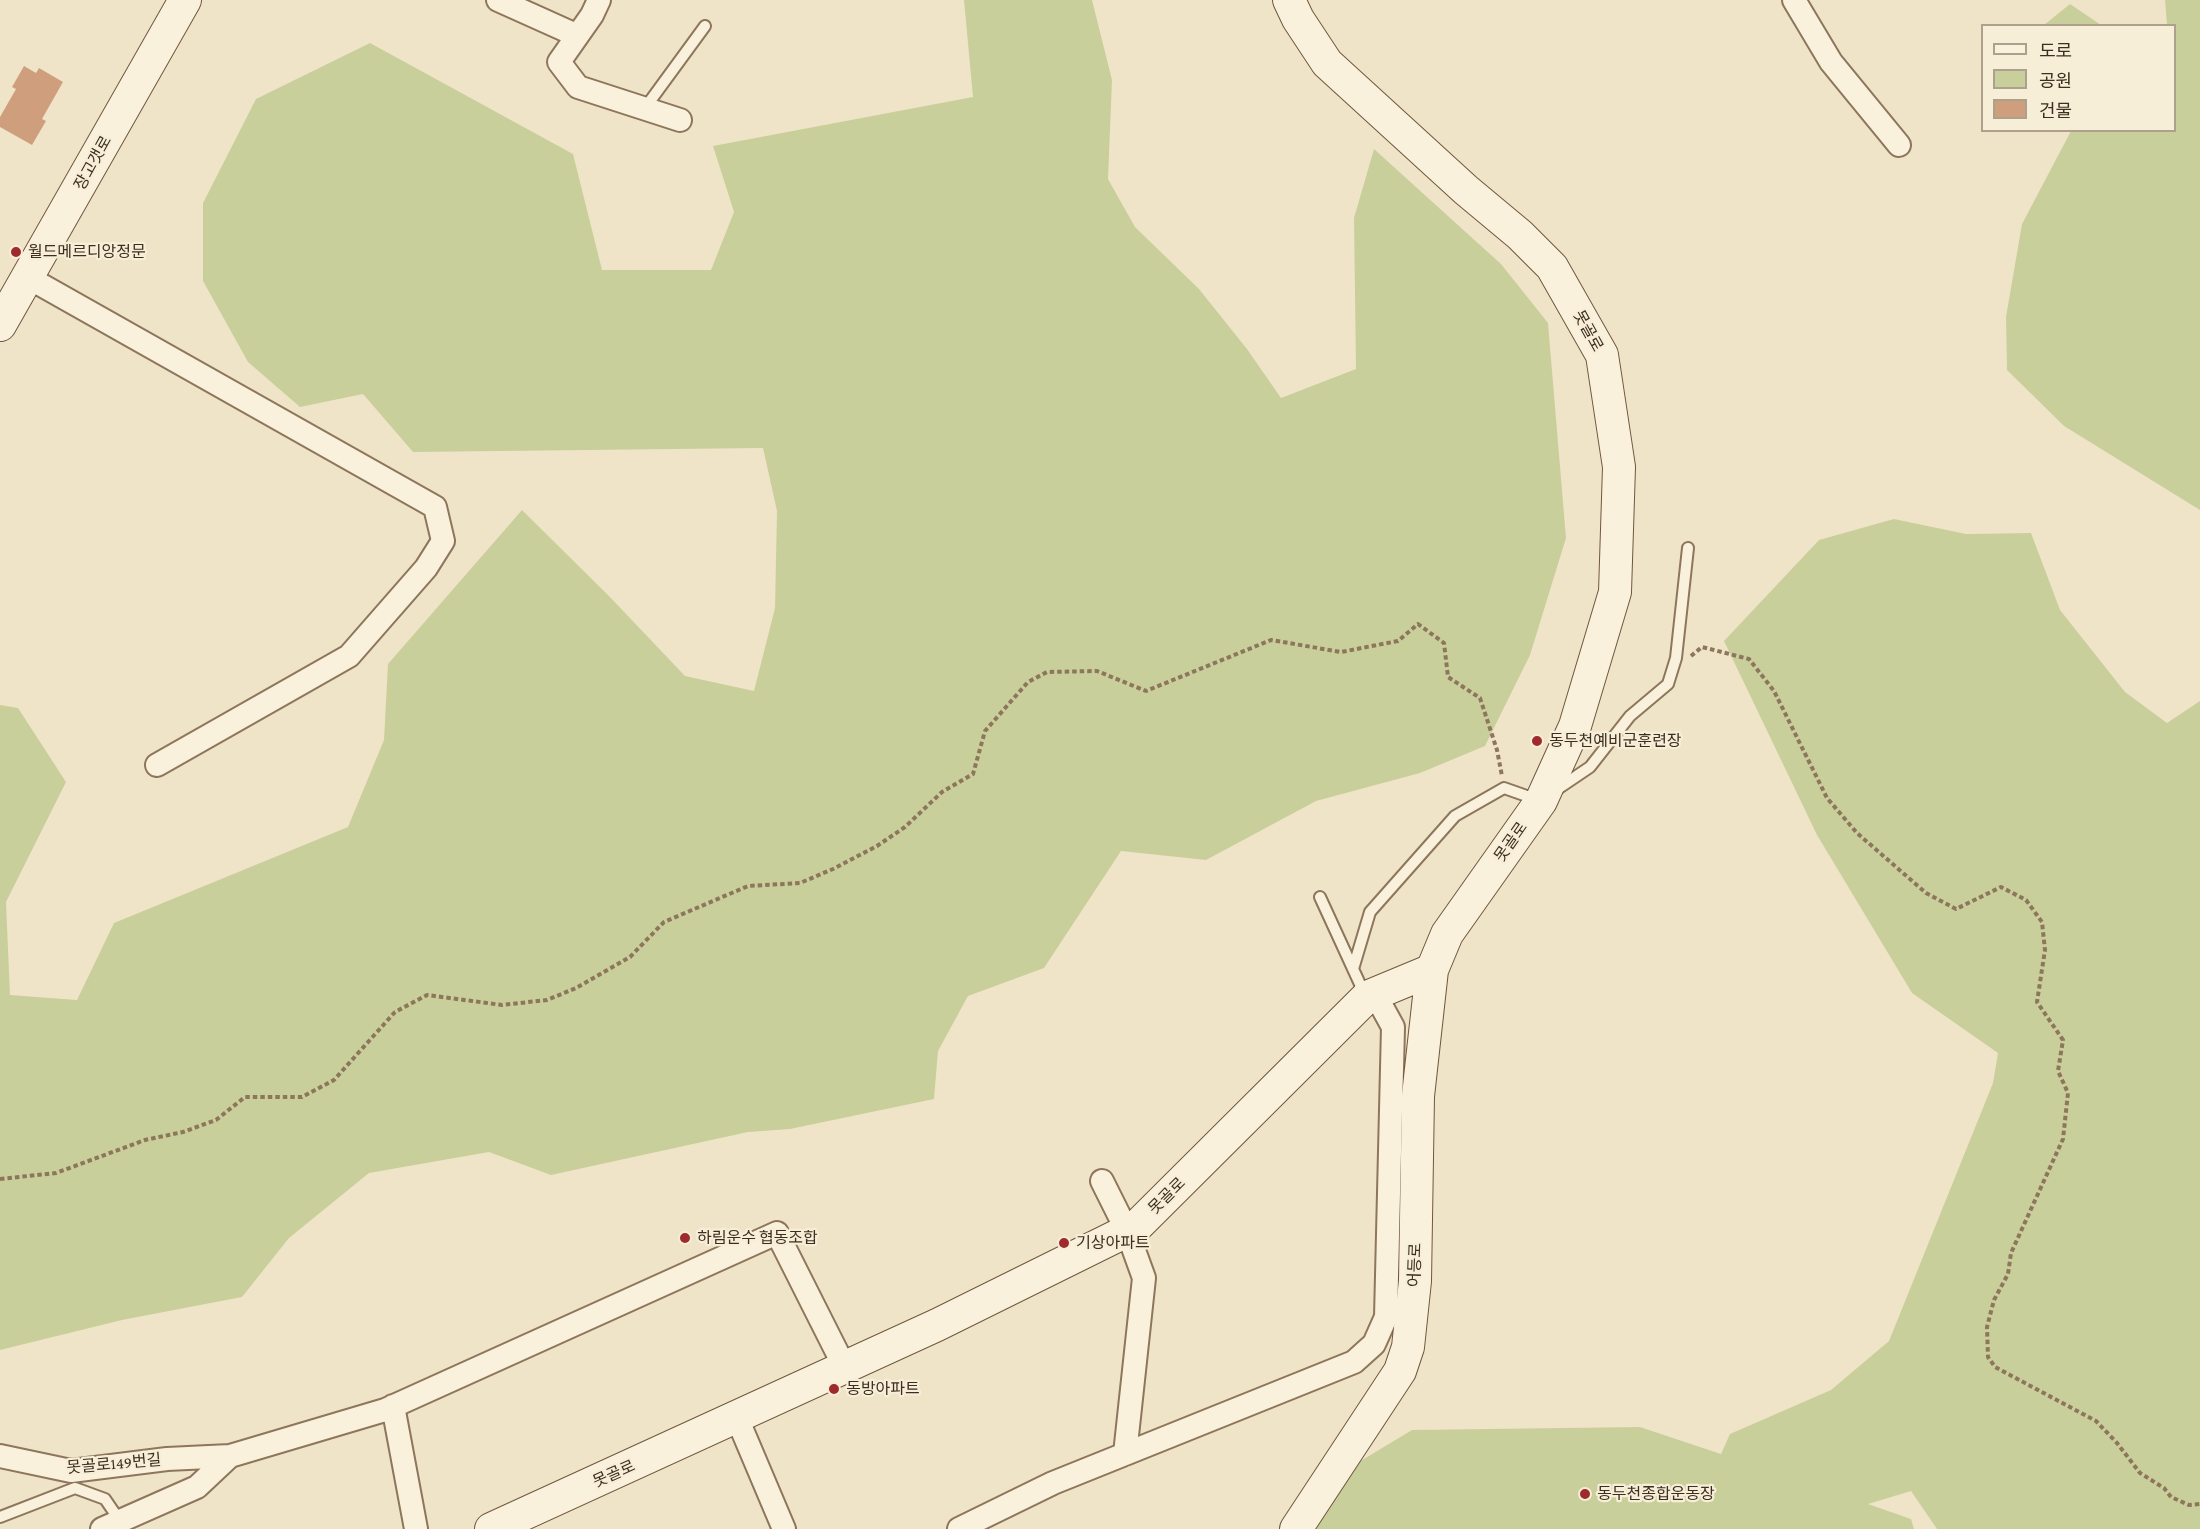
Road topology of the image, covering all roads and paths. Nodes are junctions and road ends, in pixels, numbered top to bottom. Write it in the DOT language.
graph roads {
  1 [pos="185,0"];
  2 [pos="498,0"];
  3 [pos="598,0"];
  4 [pos="1289,0"];
  5 [pos="1794,0"];
  6 [pos="705,26"];
  7 [pos="576,35"];
  8 [pos="645,108"];
  9 [pos="680,120"];
  10 [pos="1899,145"];
  11 [pos="28,278"];
  12 [pos="0,325"];
  13 [pos="1688,548"];
  14 [pos="1672,672"];
  15 [pos="157,765"];
  16 [pos="1504,788"];
  17 [pos="1541,801"];
  18 [pos="1320,897"];
  19 [pos="1353,969"];
  20 [pos="1432,970"];
  21 [pos="1371,997"];
  22 [pos="0,1179"];
  23 [pos="1102,1181"];
  24 [pos="1127,1231"];
  25 [pos="845,1368"];
  26 [pos="393,1406"];
  27 [pos="737,1418"];
  28 [pos="1125,1454"];
  29 [pos="0,1456"];
  30 [pos="230,1456"];
  31 [pos="2200,1504"];
  32 [pos="0,1517"];
  33 [pos="111,1525"];
  34 [pos="416,1529"];
  35 [pos="491,1529"];
  36 [pos="784,1529"];
  37 [pos="959,1529"];
  38 [pos="1296,1529"];
  1 -- 11 [label="street, 장고갯로"];
  2 -- 7 [label="street"];
  3 -- 7 [label="street"];
  4 -- 17 [label="street, 못골로"];
  5 -- 10 [label="street"];
  6 -- 8 [label="lane"];
  7 -- 8 [label="street"];
  8 -- 9 [label="street"];
  11 -- 12 [label="street, 장고갯로"];
  11 -- 15 [label="street"];
  13 -- 14 [label="lane"];
  14 -- 17 [label="lane"];
  14 -- 31 [label="path"];
  16 -- 17 [label="lane"];
  16 -- 19 [label="lane"];
  16 -- 22 [label="path"];
  17 -- 20 [label="street, 못골로"];
  18 -- 19 [label="lane"];
  19 -- 21 [label="lane"];
  20 -- 21 [label="street, 못골로"];
  20 -- 38 [label="street, 어등로"];
  21 -- 24 [label="street, 못골로"];
  21 -- 28 [label="street"];
  23 -- 24 [label="street"];
  24 -- 25 [label="street, 못골로"];
  24 -- 28 [label="street"];
  25 -- 26 [label="street"];
  25 -- 27 [label="street, 못골로"];
  26 -- 30 [label="street"];
  26 -- 34 [label="street"];
  27 -- 35 [label="street, 못골로"];
  27 -- 36 [label="street"];
  28 -- 37 [label="street"];
  29 -- 30 [label="street, 못골로149번길"];
  30 -- 33 [label="street"];
  32 -- 33 [label="lane"];
}
